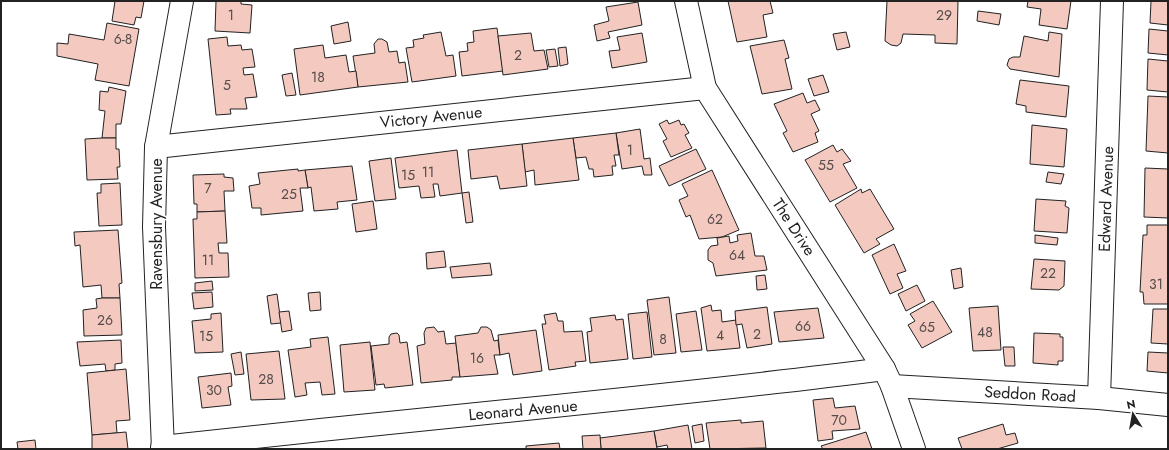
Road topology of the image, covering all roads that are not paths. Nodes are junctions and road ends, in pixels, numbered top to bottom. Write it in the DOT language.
graph roads {
  1 [pos="182,1"];
  2 [pos="686,1"];
  3 [pos="1112,1"];
  4 [pos="706,88"];
  5 [pos="156,146"];
  6 [pos="888,378"];
  7 [pos="1099,398"];
  8 [pos="1168,405"];
  9 [pos="162,448"];
  10 [pos="914,449"];
  1 -- 5 [label="street, Ravensbury Avenue"];
  2 -- 4 [label="street, The Drive"];
  3 -- 7 [label="street, Edward Avenue"];
  4 -- 5 [label="street, Victory Avenue"];
  4 -- 6 [label="street, The Drive"];
  5 -- 9 [label="street, Ravensbury Avenue"];
  6 -- 7 [label="street, Seddon Road"];
  6 -- 9 [label="street, Leonard Avenue"];
  6 -- 10 [label="street, The Drive"];
  7 -- 8 [label="street, Seddon Road"];
}
